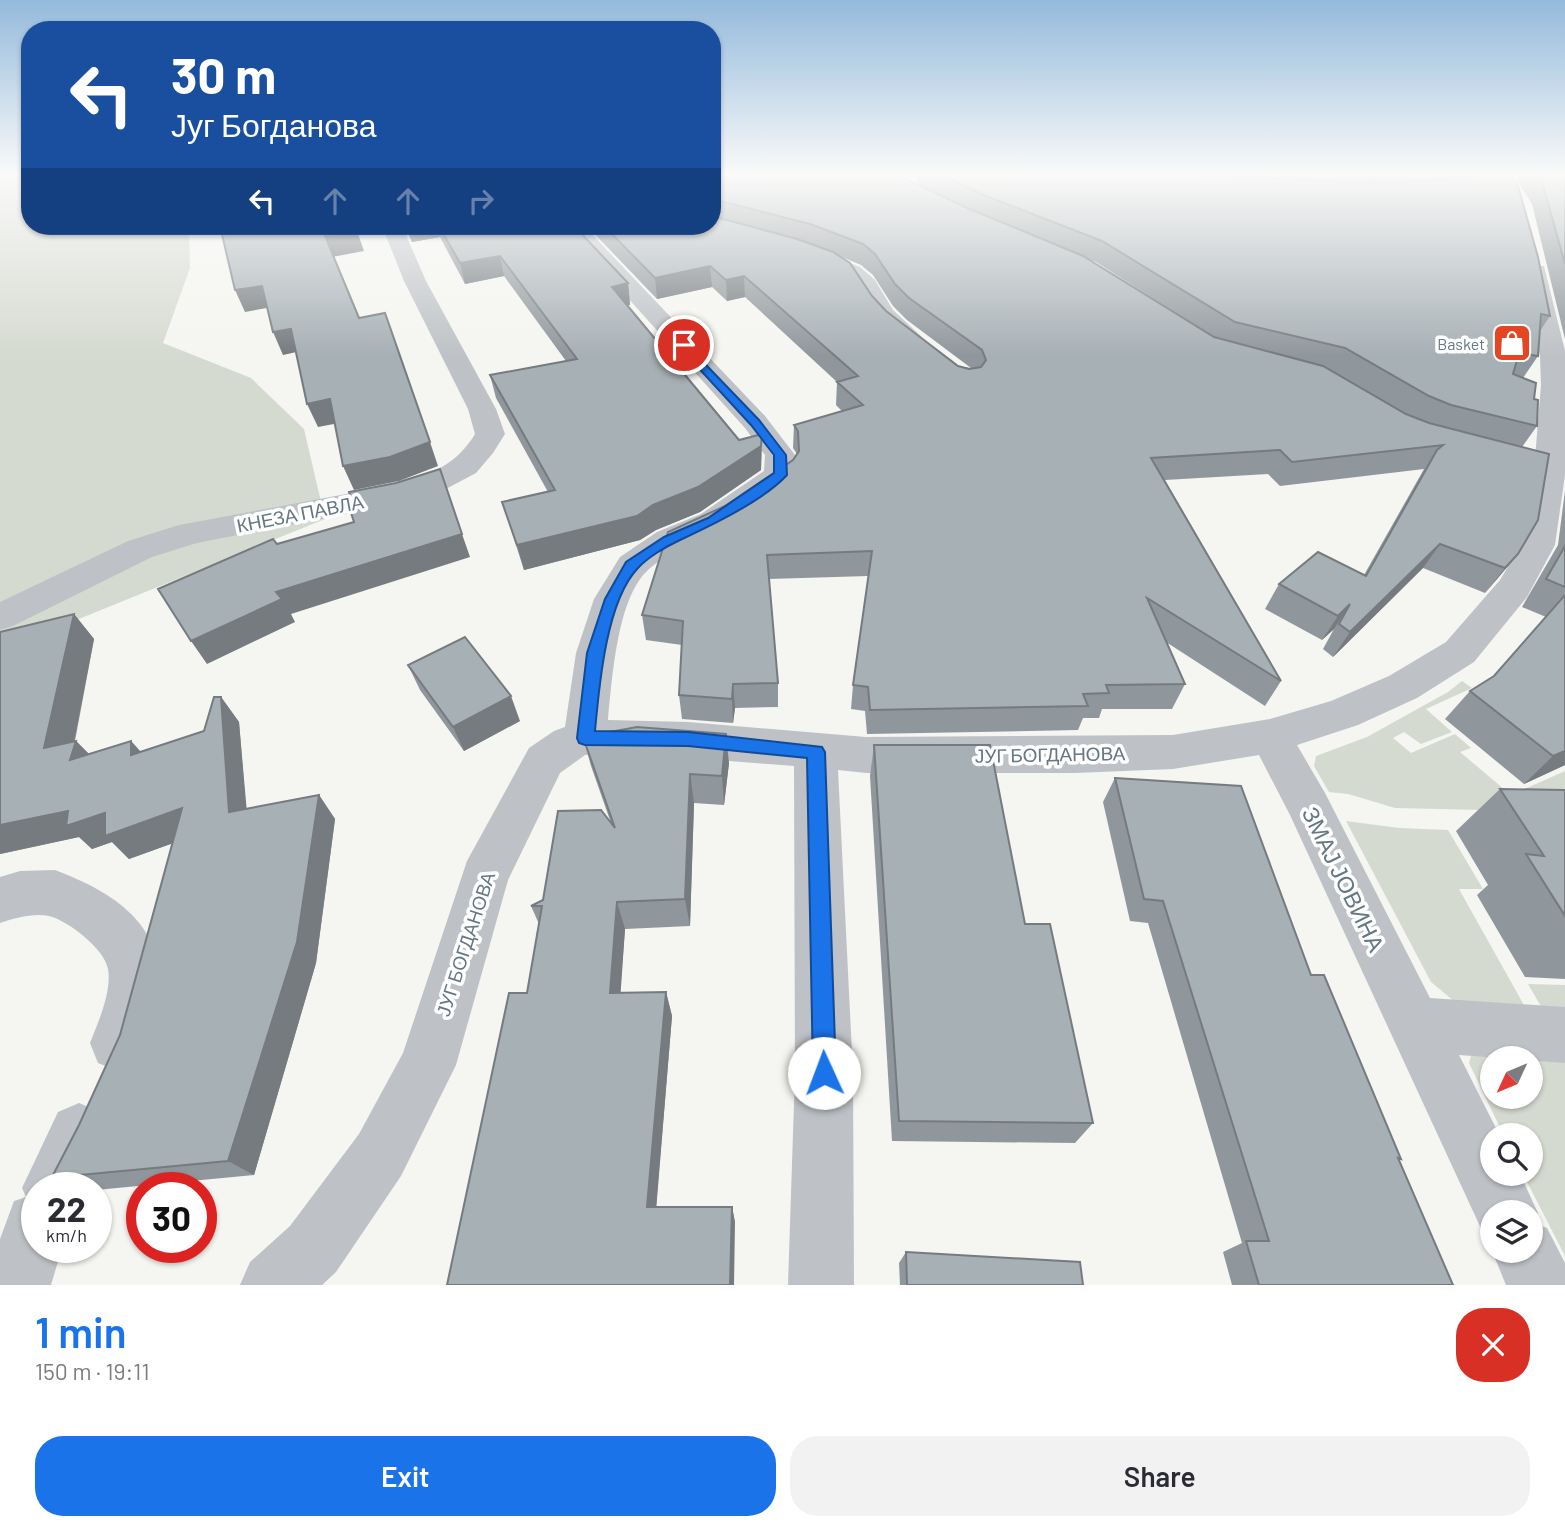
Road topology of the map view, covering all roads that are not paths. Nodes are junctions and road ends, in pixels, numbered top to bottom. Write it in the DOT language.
graph roads {
  1 [pos="396,236"];
  2 [pos="582,236"];
  3 [pos="794,250"];
  4 [pos="1531,252"];
  5 [pos="932,355"];
  6 [pos="0,617"];
  7 [pos="1270,736"];
  8 [pos="585,738"];
  9 [pos="816,752"];
  10 [pos="0,900"];
  11 [pos="1414,1024"];
  12 [pos="1565,1034"];
  13 [pos="60,1172"];
  14 [pos="1500,1200"];
  15 [pos="25,1263"];
  16 [pos="1530,1263"];
  17 [pos="18,1285"];
  18 [pos="273,1285"];
  19 [pos="821,1285"];
  20 [pos="1541,1285"];
  1 -- 6 [label="street, КНЕЗА ПАВЛА"];
  2 -- 8 [label="street"];
  3 -- 5 [label="street"];
  4 -- 7 [label="street, ЈУГ БОГДАНОВА"];
  7 -- 9 [label="street, ЈУГ БОГДАНОВА"];
  7 -- 11 [label="street, ЗМАЈ ЈОВИНА"];
  8 -- 9 [label="street, ЈУГ БОГДАНОВА"];
  8 -- 18 [label="street, ЈУГ БОГДАНОВА"];
  9 -- 19 [label="street"];
  10 -- 13 [label="street"];
  11 -- 12 [label="street"];
  11 -- 14 [label="street, ЗМАЈ ЈОВИНА"];
  15 -- 17 [label="street"];
  16 -- 20 [label="street"];
}
